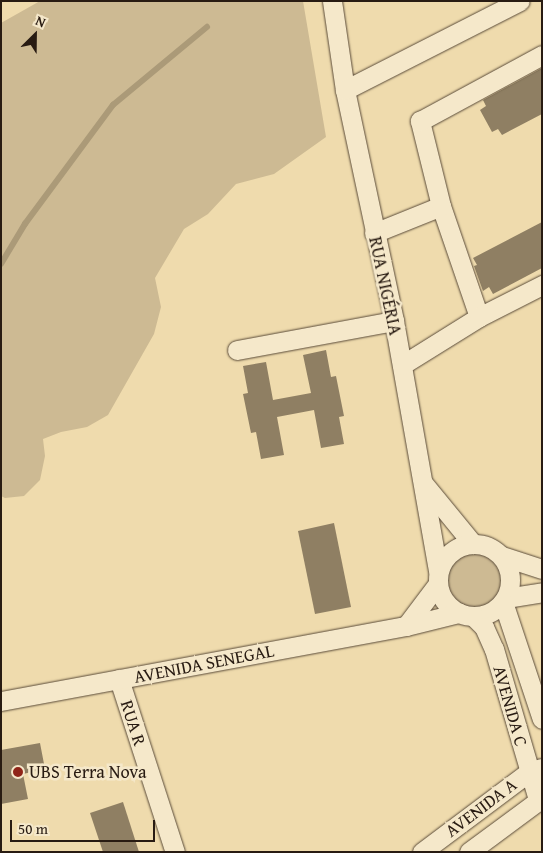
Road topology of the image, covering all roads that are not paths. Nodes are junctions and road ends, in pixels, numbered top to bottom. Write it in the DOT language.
graph roads {
  1 [pos="332,1"];
  2 [pos="520,1"];
  3 [pos="542,55"];
  4 [pos="345,90"];
  5 [pos="441,206"];
  6 [pos="374,233"];
  7 [pos="542,285"];
  8 [pos="479,317"];
  9 [pos="394,321"];
  10 [pos="237,350"];
  11 [pos="402,365"];
  12 [pos="422,481"];
  13 [pos="473,544"];
  14 [pos="502,556"];
  15 [pos="542,569"];
  16 [pos="438,578"];
  17 [pos="542,592"];
  18 [pos="505,600"];
  19 [pos="467,615"];
  20 [pos="406,626"];
  21 [pos="119,680"];
  22 [pos="1,701"];
  23 [pos="542,719"];
  24 [pos="536,770"];
  25 [pos="540,798"];
  26 [pos="175,852"];
  27 [pos="422,852"];
  28 [pos="469,852"];
  1 -- 4 [label="street, RUA NIGÉRIA"];
  2 -- 4 [label="street"];
  3 -- 5 [label="street"];
  4 -- 6 [label="street, RUA NIGÉRIA"];
  5 -- 6 [label="street"];
  5 -- 8 [label="street"];
  6 -- 9 [label="street, RUA NIGÉRIA"];
  7 -- 8 [label="street"];
  8 -- 11 [label="street"];
  9 -- 10 [label="street"];
  9 -- 11 [label="street, RUA NIGÉRIA"];
  11 -- 12 [label="street, RUA NIGÉRIA"];
  12 -- 13 [label="street"];
  12 -- 16 [label="street, RUA NIGÉRIA"];
  13 -- 14 [label="street"];
  13 -- 16 [label="street"];
  14 -- 15 [label="street"];
  14 -- 18 [label="street"];
  16 -- 19 [label="street, RUA NIGÉRIA"];
  16 -- 20 [label="street"];
  17 -- 18 [label="street"];
  18 -- 19 [label="street"];
  18 -- 23 [label="street, AVENIDA C"];
  19 -- 20 [label="street, AVENIDA SENEGAL"];
  19 -- 24 [label="street, AVENIDA C"];
  20 -- 21 [label="street, AVENIDA SENEGAL"];
  21 -- 22 [label="street, AVENIDA SENEGAL"];
  21 -- 26 [label="street, RUA R"];
  24 -- 25 [label="street, AVENIDA C"];
  24 -- 27 [label="street, AVENIDA A"];
  25 -- 28 [label="street, AVENIDA A"];
}
